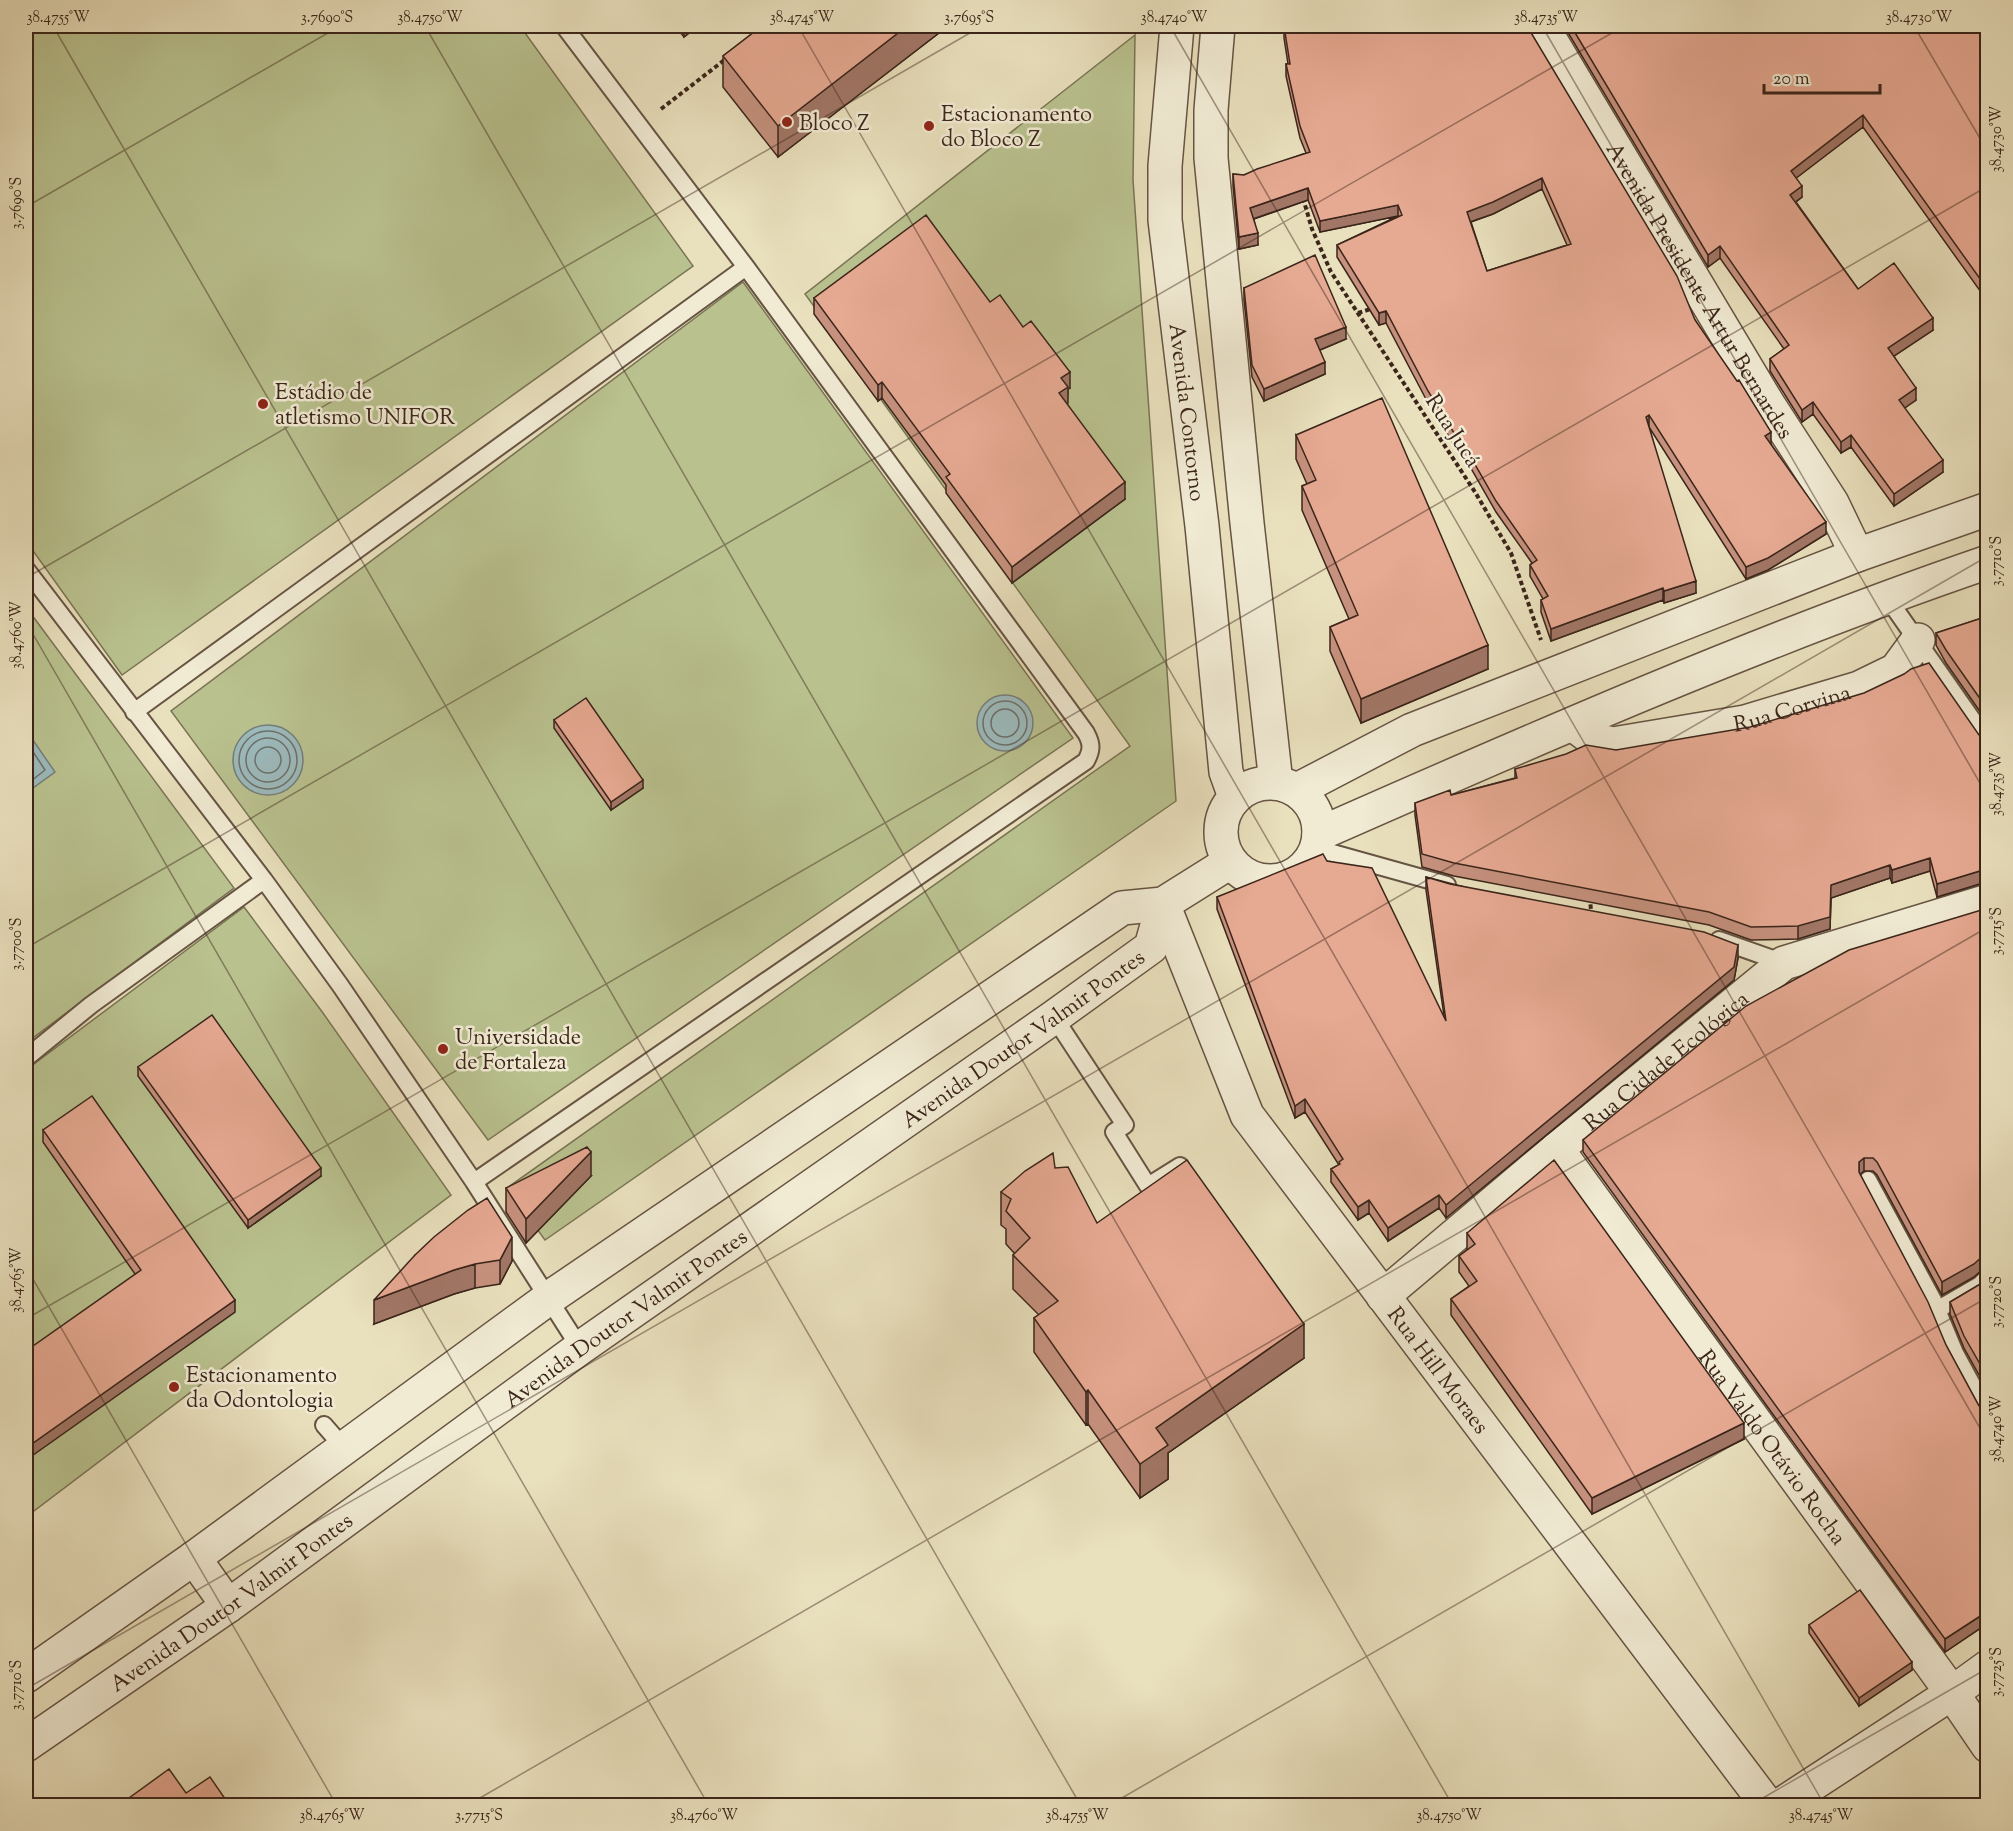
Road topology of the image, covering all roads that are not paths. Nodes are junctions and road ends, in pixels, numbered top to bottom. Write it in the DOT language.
graph roads {
  1 [pos="564,26"];
  2 [pos="1177,26"];
  3 [pos="1218,26"];
  4 [pos="1542,26"];
  5 [pos="746,267"];
  6 [pos="1988,509"];
  7 [pos="1857,555"];
  8 [pos="1988,562"];
  9 [pos="26,569"];
  10 [pos="1886,596"];
  11 [pos="1928,637"];
  12 [pos="134,712"];
  13 [pos="1578,728"];
  14 [pos="1988,742"];
  15 [pos="1287,786"];
  16 [pos="1235,797"];
  17 [pos="1319,842"];
  18 [pos="1230,862"];
  19 [pos="264,880"];
  20 [pos="1461,887"];
  21 [pos="1988,901"];
  22 [pos="1163,904"];
  23 [pos="1707,935"];
  24 [pos="1784,963"];
  25 [pos="1054,1017"];
  26 [pos="26,1058"];
  27 [pos="1557,1149"];
  28 [pos="1194,1171"];
  29 [pos="1869,1180"];
  30 [pos="474,1182"];
  31 [pos="1988,1277"];
  32 [pos="1383,1296"];
  33 [pos="549,1298"];
  34 [pos="1937,1310"];
  35 [pos="580,1348"];
  36 [pos="1988,1414"];
  37 [pos="194,1558"];
  38 [pos="228,1606"];
  39 [pos="1988,1667"];
  40 [pos="26,1676"];
  41 [pos="1952,1693"];
  42 [pos="26,1745"];
  43 [pos="1988,1746"];
  44 [pos="1768,1806"];
  45 [pos="1779,1806"];
  1 -- 5 [label="lane"];
  2 -- 16 [label="street, Avenida Contorno"];
  3 -- 15 [label="street, Avenida Contorno"];
  4 -- 7 [label="street, Avenida Presidente Artur Bernardes"];
  5 -- 12 [label="lane"];
  5 -- 30 [label="lane"];
  6 -- 7 [label="street"];
  7 -- 15 [label="street"];
  8 -- 10 [label="street"];
  9 -- 12 [label="lane"];
  10 -- 11 [label="lane"];
  10 -- 17 [label="street"];
  11 -- 13 [label="street, Rua Corvina"];
  11 -- 14 [label="lane"];
  12 -- 19 [label="lane"];
  15 -- 16 [label="street"];
  15 -- 17 [label="street"];
  16 -- 18 [label="street"];
  17 -- 18 [label="street"];
  17 -- 20 [label="lane"];
  18 -- 22 [label="street"];
  19 -- 26 [label="lane"];
  19 -- 30 [label="lane"];
  21 -- 24 [label="street, Rua Cidade Ecológica"];
  22 -- 25 [label="street, Avenida Doutor Valmir Pontes"];
  22 -- 32 [label="street, Rua Hill Moraes"];
  22 -- 33 [label="street"];
  23 -- 24 [label="lane"];
  24 -- 27 [label="street, Rua Cidade Ecológica"];
  25 -- 28 [label="lane"];
  25 -- 35 [label="street, Avenida Doutor Valmir Pontes"];
  27 -- 32 [label="street, Rua Cidade Ecológica"];
  27 -- 41 [label="street, Rua Valdo Otávio Rocha"];
  29 -- 34 [label="lane"];
  30 -- 33 [label="lane"];
  31 -- 34 [label="lane"];
  32 -- 44 [label="street, Rua Hill Moraes"];
  33 -- 35 [label="lane"];
  33 -- 37 [label="street"];
  34 -- 36 [label="lane"];
  35 -- 38 [label="street, Avenida Doutor Valmir Pontes"];
  37 -- 38 [label="street"];
  37 -- 40 [label="street"];
  38 -- 42 [label="street, Avenida Doutor Valmir Pontes"];
  39 -- 41 [label="street"];
  41 -- 43 [label="street, Rua Valdo Otávio Rocha"];
  41 -- 45 [label="street"];
}
